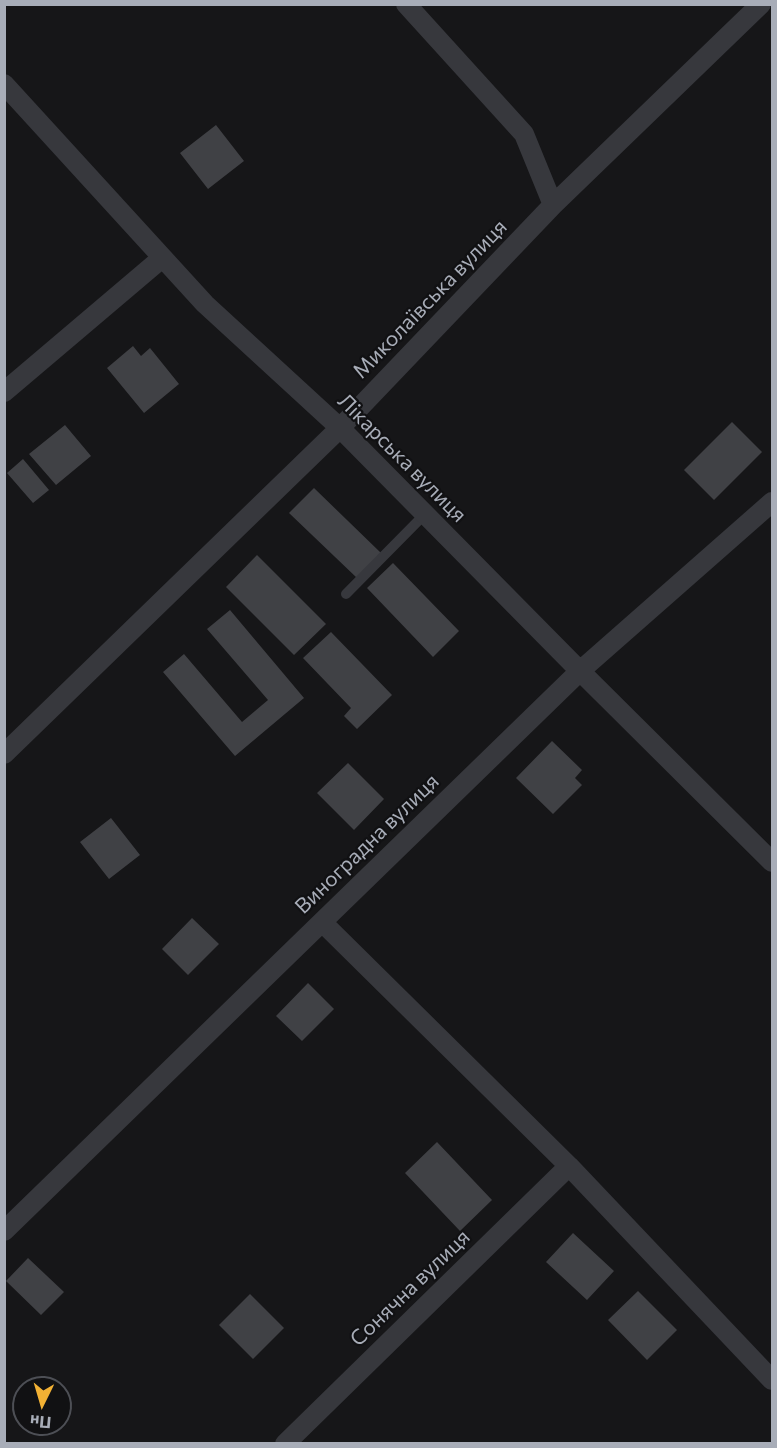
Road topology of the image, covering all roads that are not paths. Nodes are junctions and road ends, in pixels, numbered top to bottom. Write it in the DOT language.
graph roads {
  1 [pos="406,4"];
  2 [pos="761,4"];
  3 [pos="4,84"];
  4 [pos="553,205"];
  5 [pos="162,258"];
  6 [pos="4,392"];
  7 [pos="340,428"];
  8 [pos="772,502"];
  9 [pos="425,514"];
  10 [pos="346,594"];
  11 [pos="580,672"];
  12 [pos="4,754"];
  13 [pos="772,861"];
  14 [pos="322,921"];
  15 [pos="569,1166"];
  16 [pos="4,1231"];
  17 [pos="772,1380"];
  18 [pos="285,1443"];
  1 -- 4 [label="street"];
  2 -- 4 [label="street, Миколаївська вулиця"];
  3 -- 5 [label="street, Лікарська вулиця"];
  4 -- 7 [label="street, Миколаївська вулиця"];
  5 -- 6 [label="street"];
  5 -- 7 [label="street, Лікарська вулиця"];
  7 -- 9 [label="street, Лікарська вулиця"];
  7 -- 12 [label="street, Миколаївська вулиця"];
  8 -- 11 [label="street, Виноградна вулиця"];
  9 -- 10 [label="lane"];
  9 -- 11 [label="street, Лікарська вулиця"];
  11 -- 13 [label="street, Лікарська вулиця"];
  11 -- 14 [label="street, Виноградна вулиця"];
  14 -- 15 [label="street"];
  14 -- 16 [label="street, Виноградна вулиця"];
  15 -- 17 [label="street"];
  15 -- 18 [label="street, Сонячна вулиця"];
}
